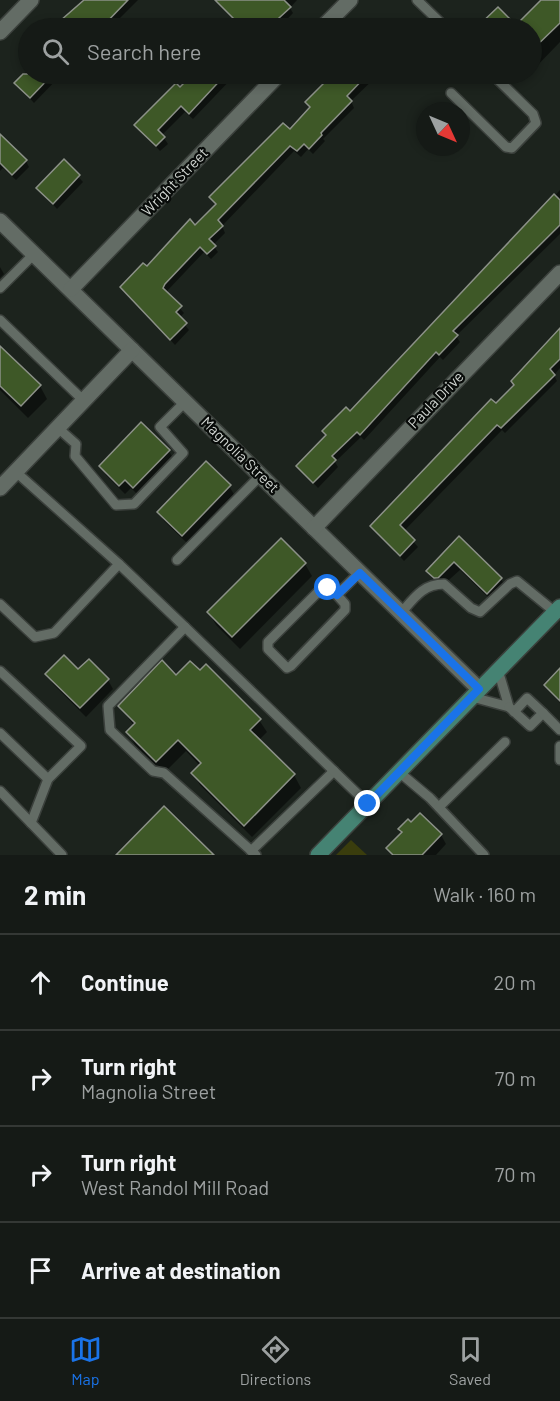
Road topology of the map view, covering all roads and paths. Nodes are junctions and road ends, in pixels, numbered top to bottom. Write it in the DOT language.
graph roads {
  1 [pos="31,0"];
  2 [pos="350,0"];
  3 [pos="417,0"];
  4 [pos="332,18"];
  5 [pos="436,18"];
  6 [pos="0,32"];
  7 [pos="269,84"];
  8 [pos="502,84"];
  9 [pos="450,93"];
  10 [pos="0,221"];
  11 [pos="34,254"];
  12 [pos="560,273"];
  13 [pos="0,288"];
  14 [pos="70,289"];
  15 [pos="0,320"];
  16 [pos="132,350"];
  17 [pos="84,401"];
  18 [pos="185,402"];
  19 [pos="58,428"];
  20 [pos="261,475"];
  21 [pos="6,480"];
  22 [pos="314,528"];
  23 [pos="177,560"];
  24 [pos="119,564"];
  25 [pos="360,573"];
  26 [pos="337,595"];
  27 [pos="0,604"];
  28 [pos="557,609"];
  29 [pos="401,613"];
  30 [pos="184,627"];
  31 [pos="498,670"];
  32 [pos="0,671"];
  33 [pos="476,693"];
  34 [pos="512,710"];
  35 [pos="543,713"];
  36 [pos="560,730"];
  37 [pos="0,732"];
  38 [pos="505,742"];
  39 [pos="560,746"];
  40 [pos="560,760"];
  41 [pos="334,771"];
  42 [pos="399,772"];
  43 [pos="48,779"];
  44 [pos="0,791"];
  45 [pos="368,804"];
  46 [pos="439,807"];
  47 [pos="31,823"];
  48 [pos="253,853"];
  49 [pos="62,855"];
  50 [pos="318,855"];
  51 [pos="484,855"];
  1 -- 6 [label="street"];
  2 -- 4 [label="street"];
  3 -- 5 [label="lane"];
  7 -- 14 [label="street, Wright Street"];
  8 -- 9 [label="lane"];
  10 -- 11 [label="street, Magnolia Street"];
  11 -- 13 [label="lane"];
  11 -- 14 [label="street, Magnolia Street"];
  12 -- 22 [label="street, Paula Drive"];
  14 -- 16 [label="street, Magnolia Street"];
  15 -- 17 [label="lane"];
  16 -- 17 [label="street"];
  16 -- 18 [label="street, Magnolia Street"];
  17 -- 19 [label="street"];
  18 -- 19 [label="lane"];
  18 -- 20 [label="street, Magnolia Street"];
  19 -- 21 [label="street"];
  20 -- 22 [label="street, Magnolia Street"];
  20 -- 23 [label="lane"];
  21 -- 24 [label="lane"];
  22 -- 25 [label="street, Magnolia Street"];
  24 -- 27 [label="lane"];
  24 -- 30 [label="lane"];
  25 -- 26 [label="lane"];
  25 -- 29 [label="street, Magnolia Street"];
  26 -- 26 [label="lane"];
  28 -- 29 [label="lane"];
  28 -- 31 [label="main road"];
  29 -- 33 [label="street, Magnolia Street"];
  30 -- 41 [label="lane"];
  30 -- 48 [label="lane"];
  31 -- 33 [label="main road"];
  31 -- 34 [label="lane"];
  32 -- 43 [label="lane"];
  33 -- 34 [label="lane"];
  33 -- 42 [label="main road"];
  34 -- 35 [label="lane"];
  34 -- 35 [label="lane"];
  35 -- 36 [label="lane"];
  37 -- 43 [label="lane"];
  38 -- 46 [label="lane"];
  39 -- 40 [label="lane"];
  41 -- 45 [label="lane"];
  41 -- 48 [label="lane"];
  42 -- 45 [label="main road"];
  42 -- 46 [label="lane"];
  43 -- 47 [label="lane"];
  44 -- 47 [label="lane"];
  45 -- 50 [label="main road"];
  46 -- 51 [label="lane"];
  47 -- 49 [label="lane"];
}
